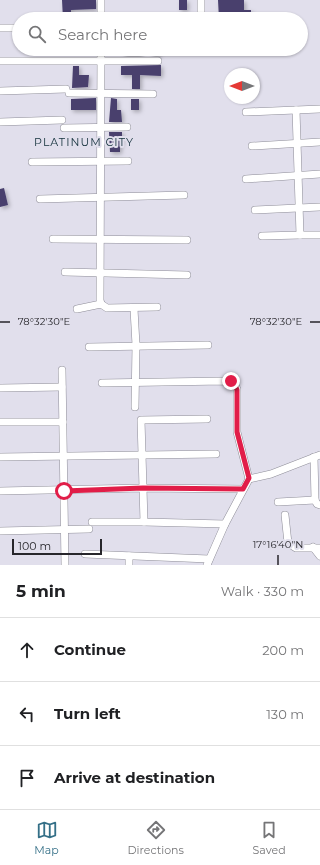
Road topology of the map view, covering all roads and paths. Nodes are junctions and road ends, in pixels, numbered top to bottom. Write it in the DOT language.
graph roads {
  1 [pos="101,0"];
  2 [pos="201,0"];
  3 [pos="101,12"];
  4 [pos="201,12"];
  5 [pos="1,28"];
  6 [pos="12,28"];
  7 [pos="100,56"];
  8 [pos="0,60"];
  9 [pos="100,61"];
  10 [pos="158,61"];
  11 [pos="0,91"];
  12 [pos="101,93"];
  13 [pos="153,94"];
  14 [pos="320,109"];
  15 [pos="296,110"];
  16 [pos="246,112"];
  17 [pos="62,120"];
  18 [pos="0,122"];
  19 [pos="100,127"];
  20 [pos="127,127"];
  21 [pos="64,128"];
  22 [pos="320,142"];
  23 [pos="297,143"];
  24 [pos="252,146"];
  25 [pos="128,161"];
  26 [pos="32,162"];
  27 [pos="99,162"];
  28 [pos="320,174"];
  29 [pos="298,175"];
  30 [pos="246,179"];
  31 [pos="184,195"];
  32 [pos="40,199"];
  33 [pos="100,199"];
  34 [pos="320,207"];
  35 [pos="300,208"];
  36 [pos="255,210"];
  37 [pos="300,235"];
  38 [pos="320,235"];
  39 [pos="262,236"];
  40 [pos="53,238"];
  41 [pos="100,240"];
  42 [pos="188,240"];
  43 [pos="65,272"];
  44 [pos="100,273"];
  45 [pos="187,275"];
  46 [pos="101,304"];
  47 [pos="157,307"];
  48 [pos="77,309"];
  49 [pos="134,309"];
  50 [pos="136,345"];
  51 [pos="208,345"];
  52 [pos="89,347"];
  53 [pos="62,370"];
  54 [pos="136,382"];
  55 [pos="102,383"];
  56 [pos="62,387"];
  57 [pos="1,388"];
  58 [pos="136,407"];
  59 [pos="208,419"];
  60 [pos="0,422"];
  61 [pos="63,422"];
  62 [pos="216,454"];
  63 [pos="64,455"];
  64 [pos="142,455"];
  65 [pos="317,456"];
  66 [pos="0,457"];
  67 [pos="249,478"];
  68 [pos="317,479"];
  69 [pos="143,488"];
  70 [pos="243,489"];
  71 [pos="64,491"];
  72 [pos="0,492"];
  73 [pos="278,502"];
  74 [pos="318,503"];
  75 [pos="284,515"];
  76 [pos="92,522"];
  77 [pos="144,522"];
  78 [pos="225,524"];
  79 [pos="64,529"];
  80 [pos="89,529"];
  81 [pos="0,530"];
  82 [pos="317,548"];
  83 [pos="85,554"];
  84 [pos="128,556"];
  85 [pos="320,556"];
  86 [pos="208,562"];
  87 [pos="65,565"];
  88 [pos="129,565"];
  1 -- 3 [label="street"];
  2 -- 4 [label="street"];
  5 -- 6 [label="street"];
  7 -- 9 [label="street"];
  8 -- 9 [label="street"];
  9 -- 10 [label="street"];
  9 -- 12 [label="street"];
  11 -- 12 [label="street"];
  12 -- 13 [label="street"];
  12 -- 19 [label="street"];
  14 -- 15 [label="street"];
  15 -- 16 [label="street"];
  15 -- 23 [label="street"];
  17 -- 18 [label="street"];
  19 -- 20 [label="street"];
  19 -- 21 [label="street"];
  19 -- 27 [label="street"];
  22 -- 23 [label="street"];
  23 -- 24 [label="street"];
  23 -- 29 [label="street"];
  25 -- 27 [label="street"];
  26 -- 27 [label="street"];
  27 -- 33 [label="street"];
  28 -- 29 [label="street"];
  29 -- 30 [label="street"];
  29 -- 35 [label="street"];
  31 -- 33 [label="street"];
  32 -- 33 [label="street"];
  33 -- 41 [label="street"];
  34 -- 35 [label="street"];
  35 -- 36 [label="street"];
  35 -- 37 [label="street"];
  37 -- 38 [label="street"];
  37 -- 39 [label="street"];
  40 -- 41 [label="street"];
  41 -- 42 [label="street"];
  41 -- 44 [label="street"];
  43 -- 44 [label="street"];
  44 -- 45 [label="street"];
  44 -- 46 [label="street"];
  46 -- 48 [label="street"];
  46 -- 49 [label="street"];
  47 -- 49 [label="street"];
  49 -- 50 [label="street"];
  50 -- 51 [label="street"];
  50 -- 52 [label="street"];
  50 -- 54 [label="street"];
  53 -- 56 [label="street"];
  54 -- 55 [label="street"];
  54 -- 58 [label="street"];
  54 -- 67 [label="street"];
  56 -- 57 [label="street"];
  56 -- 61 [label="street"];
  59 -- 64 [label="street"];
  60 -- 61 [label="street"];
  61 -- 63 [label="street"];
  62 -- 64 [label="street"];
  63 -- 64 [label="street"];
  63 -- 66 [label="street"];
  63 -- 71 [label="street"];
  64 -- 69 [label="street"];
  65 -- 67 [label="street"];
  65 -- 68 [label="street"];
  67 -- 70 [label="street"];
  68 -- 74 [label="street"];
  69 -- 70 [label="street"];
  69 -- 71 [label="street"];
  69 -- 77 [label="street"];
  70 -- 78 [label="street"];
  71 -- 72 [label="street"];
  71 -- 79 [label="street"];
  73 -- 74 [label="street"];
  75 -- 82 [label="street"];
  76 -- 77 [label="street"];
  77 -- 78 [label="street"];
  78 -- 86 [label="street"];
  79 -- 80 [label="street"];
  79 -- 81 [label="street"];
  79 -- 87 [label="street"];
  82 -- 85 [label="street"];
  83 -- 84 [label="street"];
  84 -- 86 [label="street"];
  84 -- 88 [label="street"];
}
